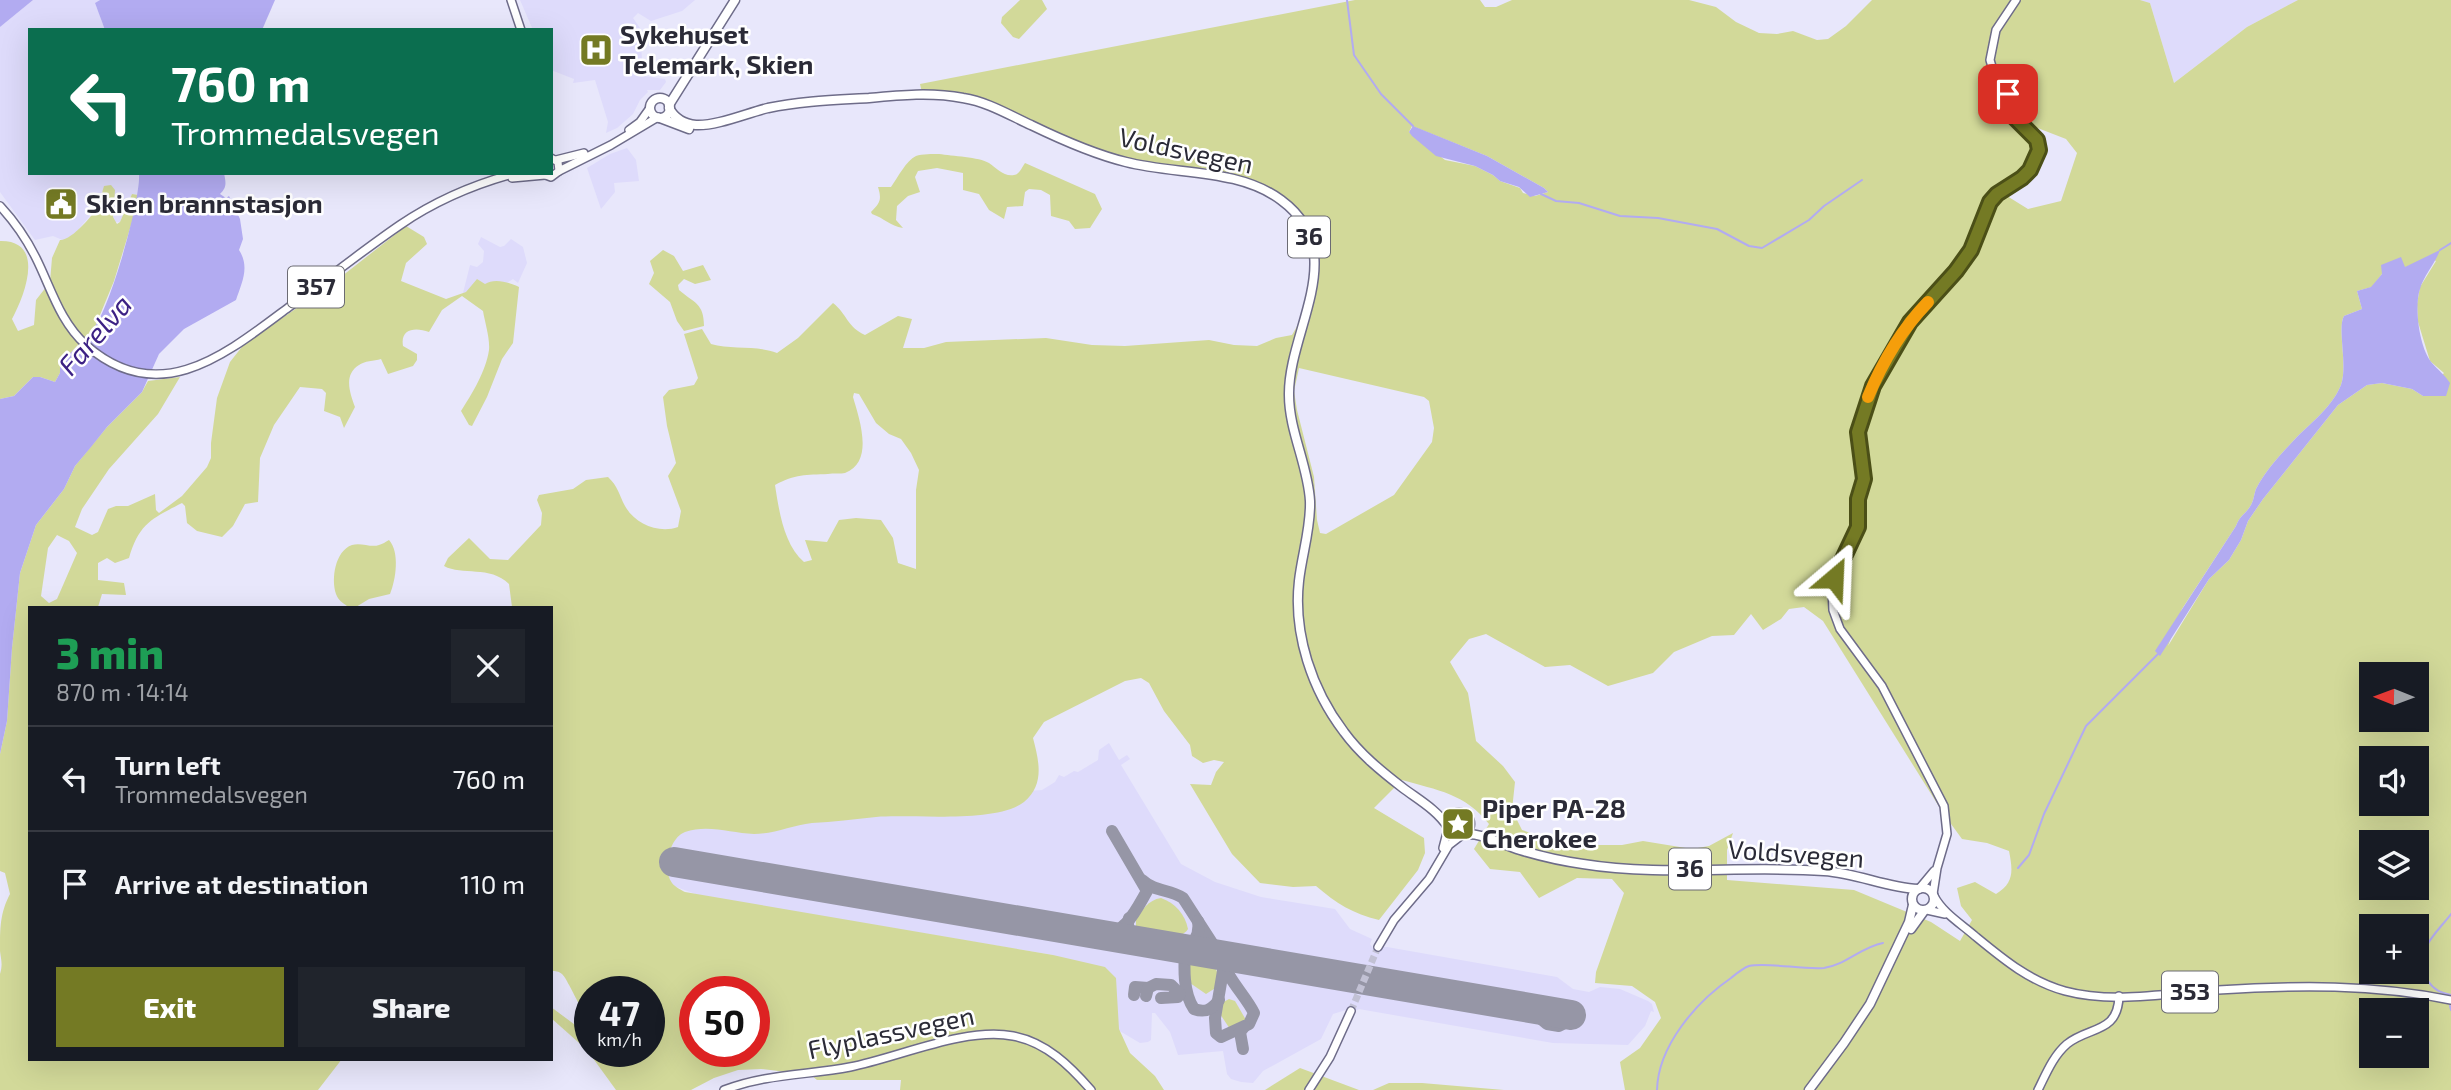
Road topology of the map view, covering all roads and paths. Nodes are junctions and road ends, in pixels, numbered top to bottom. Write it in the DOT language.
graph roads {
  1 [pos="511,0"];
  2 [pos="735,0"];
  3 [pos="2016,0"];
  4 [pos="520,28"];
  5 [pos="695,62"];
  6 [pos="659,98"];
  7 [pos="669,107"];
  8 [pos="650,108"];
  9 [pos="755,112"];
  10 [pos="659,117"];
  11 [pos="553,158"];
  12 [pos="559,172"];
  13 [pos="510,175"];
  14 [pos="533,175"];
  15 [pos="547,175"];
  16 [pos="487,183"];
  17 [pos="0,206"];
  18 [pos="0,211"];
  19 [pos="7,216"];
  20 [pos="1427,806"];
  21 [pos="1455,813"];
  22 [pos="1469,820"];
  23 [pos="1448,828"];
  24 [pos="1463,835"];
  25 [pos="1489,838"];
  26 [pos="1937,868"];
  27 [pos="1893,886"];
  28 [pos="1919,889"];
  29 [pos="1933,895"];
  30 [pos="1913,904"];
  31 [pos="1925,910"];
  32 [pos="1952,918"];
  33 [pos="2119,996"];
  34 [pos="2451,1000"];
  35 [pos="1351,1011"];
  36 [pos="724,1090"];
  37 [pos="1091,1090"];
  38 [pos="1309,1090"];
  39 [pos="1809,1090"];
  40 [pos="1814,1090"];
  41 [pos="2038,1090"];
  1 -- 4 [label="main road"];
  2 -- 5 [label="highway"];
  3 -- 26 [label="main road"];
  5 -- 6 [label="highway"];
  5 -- 7 [label="highway"];
  6 -- 7 [label="highway, 36"];
  6 -- 8 [label="highway"];
  7 -- 9 [label="highway, Voldsvegen / 36"];
  7 -- 10 [label="highway"];
  8 -- 10 [label="highway"];
  8 -- 11 [label="main road"];
  9 -- 10 [label="highway, Voldsvegen / 36"];
  9 -- 20 [label="highway, Voldsvegen / 36"];
  10 -- 12 [label="main road, 357"];
  11 -- 12 [label="main road"];
  12 -- 15 [label="main road, 357"];
  13 -- 16 [label="main road, 357"];
  14 -- 16 [label="main road, 357"];
  16 -- 19 [label="main road, 357"];
  17 -- 19 [label="main road, 357"];
  18 -- 19 [label="main road, 357"];
  20 -- 21 [label="highway, Voldsvegen / 36"];
  20 -- 23 [label="highway, Voldsvegen / 36"];
  21 -- 22 [label="highway, 36"];
  21 -- 23 [label="highway"];
  22 -- 24 [label="highway"];
  22 -- 25 [label="highway, Voldsvegen / 36"];
  23 -- 24 [label="highway, 36"];
  23 -- 24 [label="main road"];
  24 -- 25 [label="highway, Voldsvegen / 36"];
  25 -- 27 [label="highway, Voldsvegen / 36"];
  26 -- 28 [label="main road"];
  26 -- 29 [label="main road"];
  27 -- 28 [label="highway, Voldsvegen / 36"];
  27 -- 30 [label="highway, Voldsvegen / 36"];
  28 -- 29 [label="highway, 36"];
  28 -- 30 [label="highway"];
  29 -- 31 [label="highway"];
  29 -- 32 [label="main road, 353"];
  30 -- 31 [label="highway, 36"];
  30 -- 39 [label="highway"];
  31 -- 32 [label="main road, 353"];
  31 -- 40 [label="highway"];
  32 -- 33 [label="main road, 353"];
  33 -- 34 [label="main road, 353"];
  33 -- 41 [label="main road"];
  35 -- 38 [label="main road"];
  36 -- 37 [label="main road, Flyplassvegen"];
}
